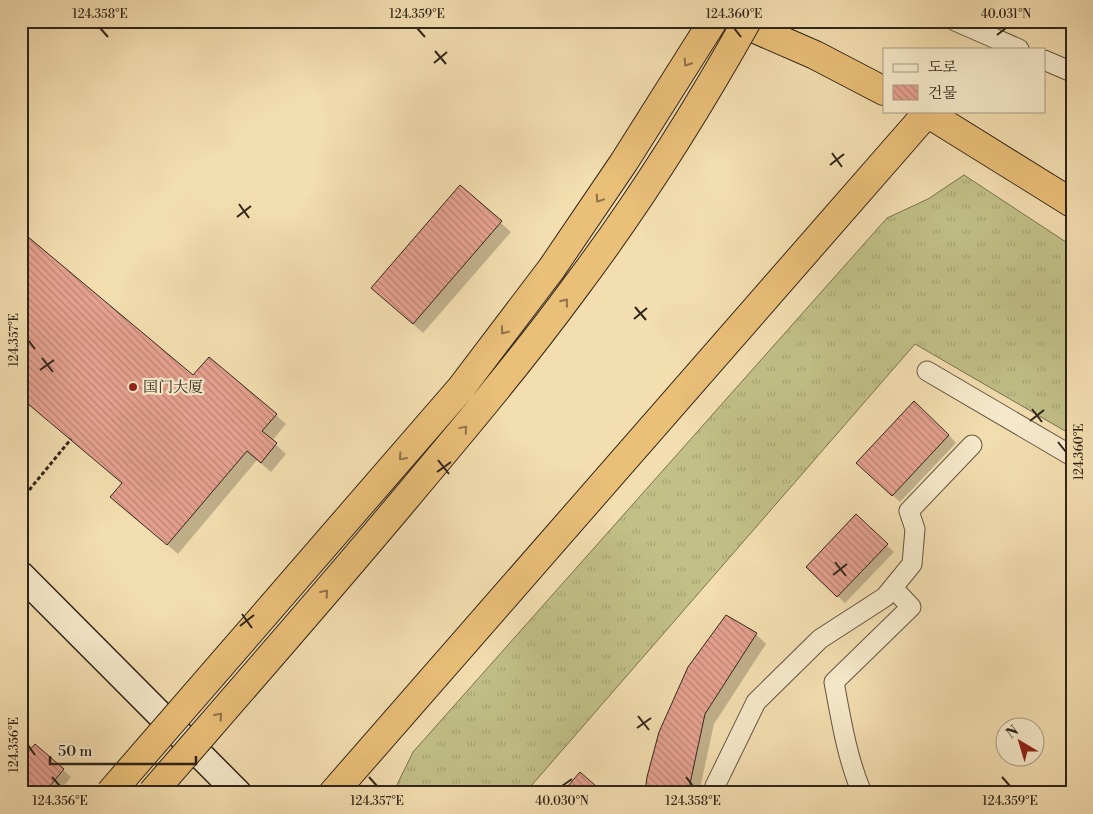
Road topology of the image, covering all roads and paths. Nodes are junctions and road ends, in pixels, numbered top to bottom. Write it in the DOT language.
graph roads {
  1 [pos="713,21"];
  2 [pos="737,21"];
  3 [pos="747,21"];
  4 [pos="955,21"];
  5 [pos="1017,48"];
  6 [pos="1046,61"];
  7 [pos="1072,72"];
  8 [pos="883,90"];
  9 [pos="926,112"];
  10 [pos="1072,203"];
  11 [pos="927,371"];
  12 [pos="71,439"];
  13 [pos="972,445"];
  14 [pos="1072,456"];
  15 [pos="21,500"];
  16 [pos="21,575"];
  17 [pos="893,588"];
  18 [pos="110,793"];
  19 [pos="152,793"];
  20 [pos="238,793"];
  21 [pos="334,793"];
  22 [pos="714,793"];
  23 [pos="862,793"];
  1 -- 18 [label="highway, one-way, bridge"];
  2 -- 8 [label="highway"];
  19 -- 3 [label="highway, one-way, bridge"];
  4 -- 5 [label="street"];
  6 -- 7 [label="street"];
  9 -- 10 [label="highway"];
  9 -- 21 [label="highway"];
  11 -- 14 [label="street"];
  12 -- 15 [label="path"];
  13 -- 17 [label="street"];
  16 -- 20 [label="main road"];
  17 -- 22 [label="street"];
  17 -- 23 [label="street"];
}
